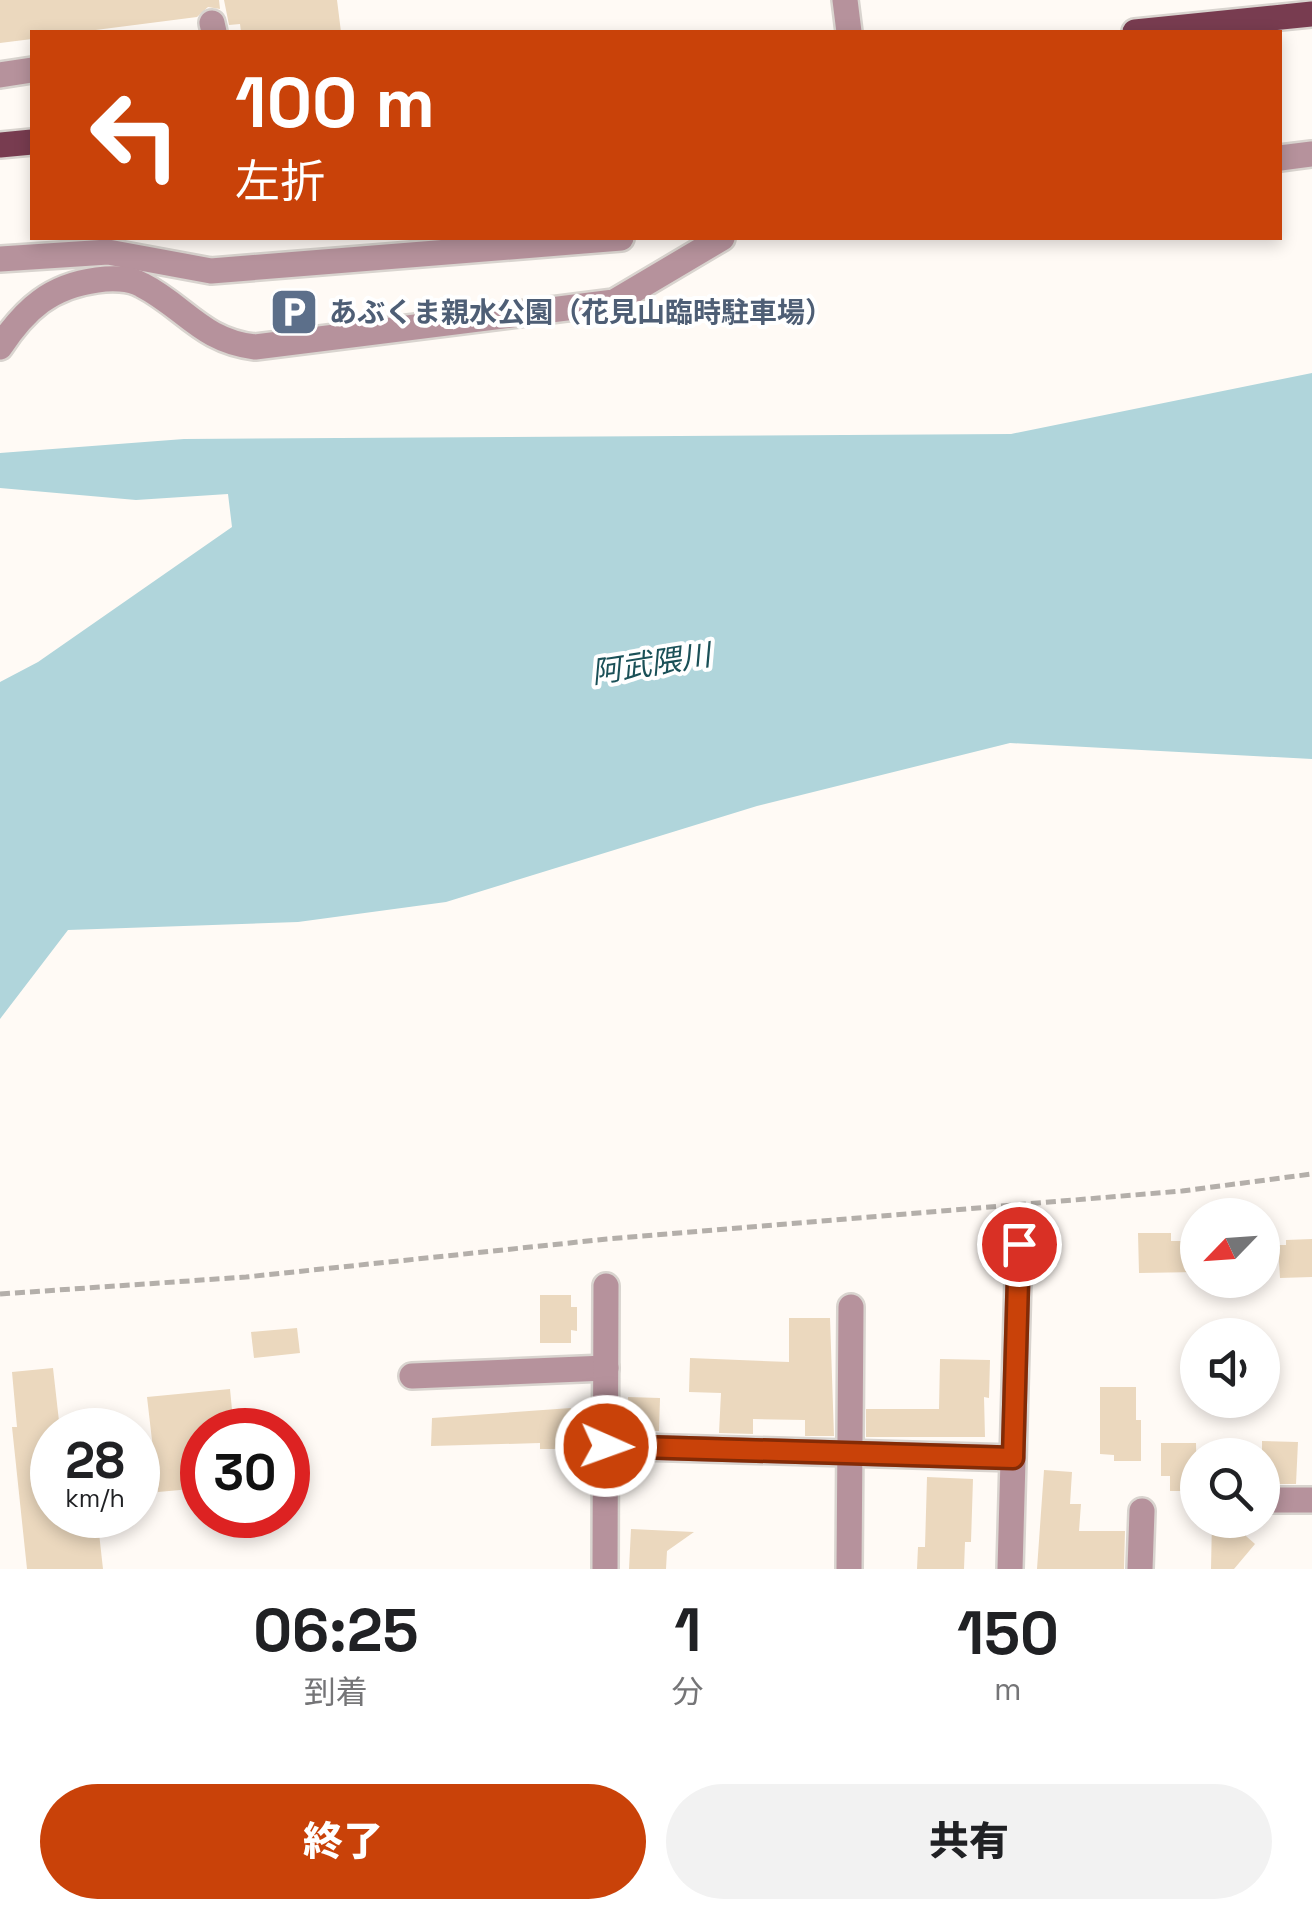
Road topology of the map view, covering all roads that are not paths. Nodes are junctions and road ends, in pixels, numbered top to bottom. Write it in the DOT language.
graph roads {
  1 [pos="845,0"];
  2 [pos="1312,14"];
  3 [pos="848,30"];
  4 [pos="1154,30"];
  5 [pos="30,70"];
  6 [pos="0,75"];
  7 [pos="30,142"];
  8 [pos="0,146"];
  9 [pos="1312,154"];
  10 [pos="1282,158"];
  11 [pos="596,240"];
  12 [pos="719,240"];
  13 [pos="0,259"];
  14 [pos="0,347"];
  15 [pos="1019,1244"];
  16 [pos="606,1286"];
  17 [pos="850,1307"];
  18 [pos="606,1368"];
  19 [pos="412,1376"];
  20 [pos="606,1446"];
  21 [pos="850,1453"];
  22 [pos="1013,1458"];
  23 [pos="1280,1500"];
  24 [pos="1312,1500"];
  25 [pos="1142,1511"];
  26 [pos="605,1569"];
  27 [pos="849,1569"];
  28 [pos="1010,1569"];
  29 [pos="1140,1569"];
  1 -- 3 [label="street"];
  2 -- 4 [label="main road"];
  5 -- 6 [label="street"];
  7 -- 8 [label="main road"];
  9 -- 10 [label="street"];
  11 -- 13 [label="street"];
  12 -- 14 [label="street"];
  15 -- 22 [label="street"];
  16 -- 18 [label="street"];
  17 -- 21 [label="street"];
  18 -- 19 [label="street"];
  18 -- 20 [label="street"];
  20 -- 21 [label="street"];
  20 -- 26 [label="street"];
  21 -- 22 [label="street"];
  21 -- 27 [label="street"];
  22 -- 28 [label="street"];
  23 -- 24 [label="street"];
  25 -- 29 [label="street"];
}
